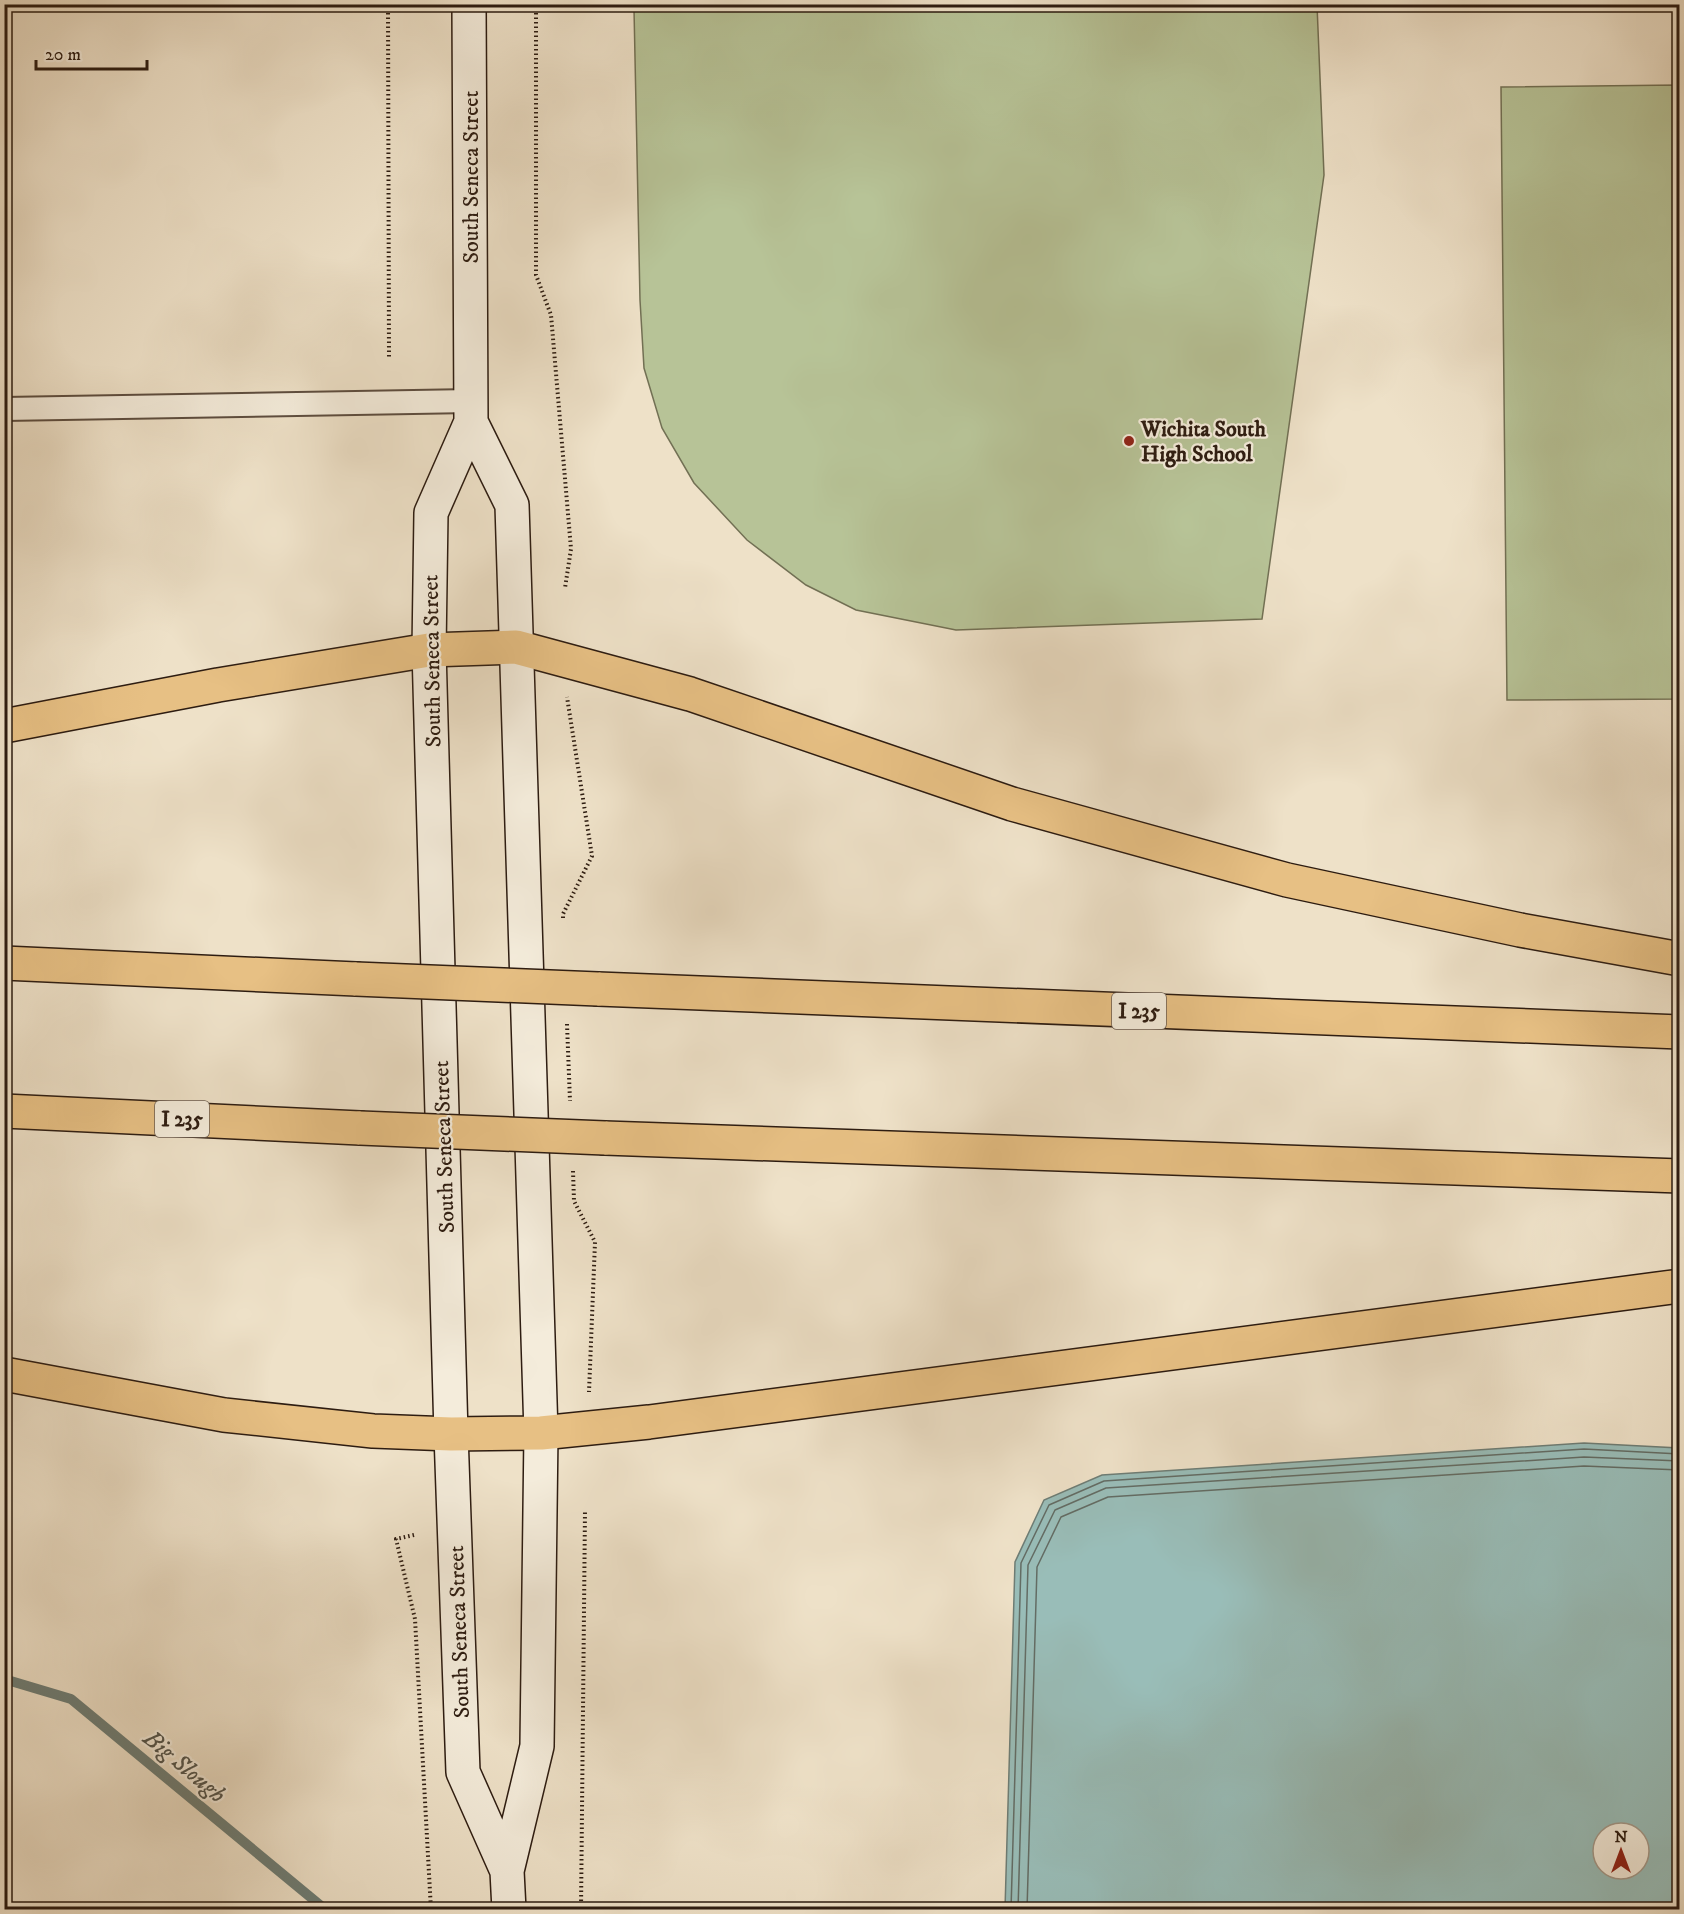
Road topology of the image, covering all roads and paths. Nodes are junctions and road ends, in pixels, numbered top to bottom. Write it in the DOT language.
graph roads {
  1 [pos="388,4"];
  2 [pos="469,4"];
  3 [pos="536,4"];
  4 [pos="389,359"];
  5 [pos="4,409"];
  6 [pos="471,411"];
  7 [pos="565,588"];
  8 [pos="516,647"];
  9 [pos="429,650"];
  10 [pos="567,695"];
  11 [pos="4,726"];
  12 [pos="564,926"];
  13 [pos="1680,960"];
  14 [pos="4,963"];
  15 [pos="567,1022"];
  16 [pos="1680,1032"];
  17 [pos="570,1106"];
  18 [pos="4,1111"];
  19 [pos="573,1166"];
  20 [pos="1680,1176"];
  21 [pos="1680,1286"];
  22 [pos="4,1374"];
  23 [pos="589,1396"];
  24 [pos="542,1433"];
  25 [pos="451,1434"];
  26 [pos="585,1510"];
  27 [pos="414,1535"];
  28 [pos="507,1871"];
  29 [pos="431,1910"];
  30 [pos="508,1910"];
  31 [pos="581,1910"];
  1 -- 4 [label="path"];
  2 -- 6 [label="street, South Seneca Street"];
  3 -- 7 [label="path"];
  5 -- 6 [label="lane"];
  6 -- 8 [label="street, South Seneca Street"];
  6 -- 9 [label="street, South Seneca Street"];
  8 -- 9 [label="highway"];
  8 -- 13 [label="highway"];
  8 -- 24 [label="street, South Seneca Street"];
  9 -- 11 [label="highway"];
  9 -- 25 [label="street, South Seneca Street"];
  10 -- 12 [label="path"];
  14 -- 16 [label="highway, I 235, bridge"];
  15 -- 17 [label="path"];
  18 -- 20 [label="highway, I 235, bridge"];
  19 -- 23 [label="path"];
  21 -- 24 [label="highway"];
  22 -- 25 [label="highway"];
  24 -- 25 [label="highway"];
  24 -- 28 [label="street, South Seneca Street"];
  25 -- 28 [label="street, South Seneca Street"];
  26 -- 31 [label="path"];
  27 -- 29 [label="path"];
  28 -- 30 [label="street, South Seneca Street"];
}
